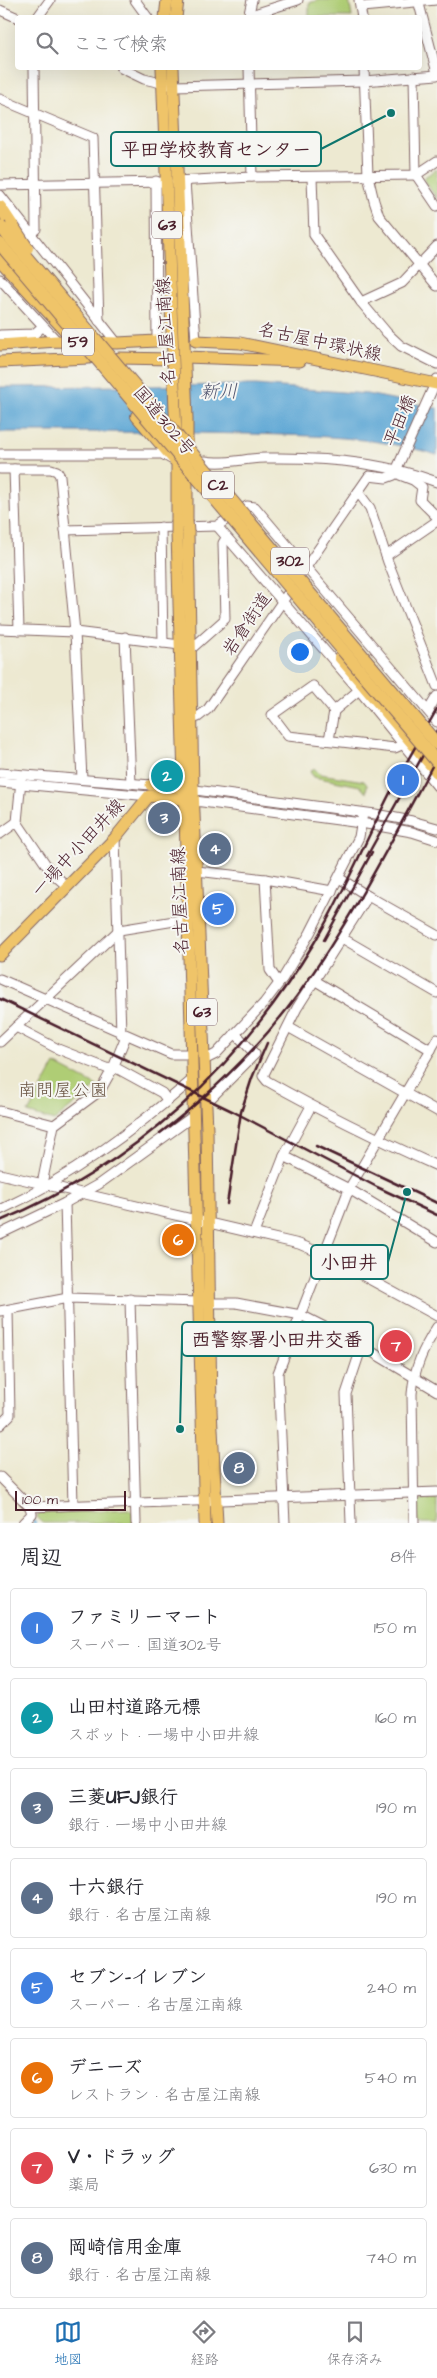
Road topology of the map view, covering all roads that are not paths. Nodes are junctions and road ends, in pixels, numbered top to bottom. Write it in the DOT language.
graph roads {
  1 [pos="50,0"];
  2 [pos="135,0"];
  3 [pos="168,0"];
  4 [pos="178,0"];
  5 [pos="252,0"];
  6 [pos="298,0"];
  7 [pos="436,0"];
  8 [pos="418,1"];
  9 [pos="360,4"];
  10 [pos="0,10"];
  11 [pos="39,15"];
  12 [pos="146,15"];
  13 [pos="166,15"];
  14 [pos="176,15"];
  15 [pos="248,15"];
  16 [pos="254,15"];
  17 [pos="422,15"];
  18 [pos="422,16"];
  19 [pos="15,17"];
  20 [pos="34,70"];
  21 [pos="126,70"];
  22 [pos="163,70"];
  23 [pos="173,70"];
  24 [pos="249,70"];
  25 [pos="364,70"];
  26 [pos="437,74"];
  27 [pos="414,76"];
  28 [pos="364,81"];
  29 [pos="250,84"];
  30 [pos="168,86"];
  31 [pos="0,99"];
  32 [pos="34,112"];
  33 [pos="437,161"];
  34 [pos="416,175"];
  35 [pos="368,176"];
  36 [pos="252,177"];
  37 [pos="312,177"];
  38 [pos="170,181"];
  39 [pos="36,183"];
  40 [pos="95,183"];
  41 [pos="0,186"];
  42 [pos="0,195"];
  43 [pos="437,206"];
  44 [pos="0,208"];
  45 [pos="0,218"];
  46 [pos="7,226"];
  47 [pos="30,235"];
  48 [pos="0,244"];
  49 [pos="437,246"];
  50 [pos="0,253"];
  51 [pos="0,259"];
  52 [pos="420,266"];
  53 [pos="0,279"];
  54 [pos="437,286"];
  55 [pos="361,302"];
  56 [pos="99,320"];
  57 [pos="42,327"];
  58 [pos="69,334"];
  59 [pos="0,335"];
  60 [pos="30,339"];
  61 [pos="57,341"];
  62 [pos="157,341"];
  63 [pos="196,341"];
  64 [pos="0,345"];
  65 [pos="113,345"];
  66 [pos="89,358"];
  67 [pos="122,361"];
  68 [pos="185,361"];
  69 [pos="0,362"];
  70 [pos="172,362"];
  71 [pos="326,362"];
  72 [pos="437,364"];
  73 [pos="434,385"];
  74 [pos="174,420"];
  75 [pos="187,440"];
  76 [pos="0,454"];
  77 [pos="205,461"];
  78 [pos="177,463"];
  79 [pos="397,468"];
  80 [pos="0,469"];
  81 [pos="14,469"];
  82 [pos="187,475"];
  83 [pos="437,482"];
  84 [pos="358,492"];
  85 [pos="437,519"];
  86 [pos="182,526"];
  87 [pos="217,526"];
  88 [pos="161,527"];
  89 [pos="65,530"];
  90 [pos="226,538"];
  91 [pos="386,556"];
  92 [pos="306,568"];
  93 [pos="282,601"];
  94 [pos="0,629"];
  95 [pos="19,630"];
  96 [pos="75,632"];
  97 [pos="125,637"];
  98 [pos="163,642"];
  99 [pos="185,647"];
  100 [pos="437,686"];
  101 [pos="359,690"];
  102 [pos="437,696"];
  103 [pos="334,711"];
  104 [pos="428,711"];
  105 [pos="193,718"];
  106 [pos="437,722"];
  107 [pos="437,735"];
  108 [pos="328,740"];
  109 [pos="404,744"];
  110 [pos="437,744"];
  111 [pos="437,762"];
  112 [pos="437,772"];
  113 [pos="0,773"];
  114 [pos="22,775"];
  115 [pos="82,779"];
  116 [pos="0,782"];
  117 [pos="21,784"];
  118 [pos="131,784"];
  119 [pos="437,786"];
  120 [pos="150,791"];
  121 [pos="189,795"];
  122 [pos="363,813"];
  123 [pos="18,822"];
  124 [pos="361,823"];
  125 [pos="437,828"];
  126 [pos="0,834"];
  127 [pos="115,838"];
  128 [pos="437,840"];
  129 [pos="197,871"];
  130 [pos="339,878"];
  131 [pos="265,879"];
  132 [pos="67,886"];
  133 [pos="332,890"];
  134 [pos="368,896"];
  135 [pos="187,919"];
  136 [pos="119,930"];
  137 [pos="437,935"];
  138 [pos="342,938"];
  139 [pos="0,955"];
  140 [pos="0,979"];
  141 [pos="314,980"];
  142 [pos="279,983"];
  143 [pos="437,993"];
  144 [pos="44,1000"];
  145 [pos="16,1027"];
  146 [pos="288,1027"];
  147 [pos="235,1033"];
  148 [pos="123,1035"];
  149 [pos="437,1039"];
  150 [pos="0,1042"];
  151 [pos="431,1050"];
  152 [pos="191,1054"];
  153 [pos="204,1060"];
  154 [pos="112,1068"];
  155 [pos="192,1080"];
  156 [pos="405,1093"];
  157 [pos="168,1101"];
  158 [pos="206,1103"];
  159 [pos="311,1106"];
  160 [pos="0,1111"];
  161 [pos="437,1111"];
  162 [pos="192,1117"];
  163 [pos="54,1125"];
  164 [pos="378,1140"];
  165 [pos="284,1156"];
  166 [pos="437,1166"];
  167 [pos="0,1174"];
  168 [pos="44,1185"];
  169 [pos="349,1189"];
  170 [pos="83,1192"];
  171 [pos="65,1203"];
  172 [pos="0,1210"];
  173 [pos="202,1222"];
  174 [pos="254,1233"];
  175 [pos="0,1234"];
  176 [pos="437,1242"];
  177 [pos="325,1255"];
  178 [pos="68,1298"];
  179 [pos="130,1299"];
  180 [pos="204,1302"];
  181 [pos="4,1310"];
  182 [pos="301,1315"];
  183 [pos="437,1316"];
  184 [pos="437,1327"];
  185 [pos="362,1346"];
  186 [pos="414,1377"];
  187 [pos="437,1391"];
  188 [pos="0,1425"];
  189 [pos="0,1477"];
  190 [pos="437,1492"];
  191 [pos="413,1494"];
  192 [pos="350,1496"];
  193 [pos="284,1498"];
  194 [pos="204,1499"];
  195 [pos="216,1499"];
  196 [pos="136,1502"];
  197 [pos="73,1505"];
  198 [pos="30,1507"];
  199 [pos="23,1523"];
  200 [pos="136,1523"];
  201 [pos="205,1523"];
  202 [pos="217,1523"];
  203 [pos="285,1523"];
  204 [pos="350,1523"];
  205 [pos="414,1523"];
  1 -- 11 [label="street"];
  2 -- 12 [label="street"];
  3 -- 13 [label="main road"];
  4 -- 14 [label="main road"];
  5 -- 15 [label="street"];
  6 -- 16 [label="street"];
  7 -- 8 [label="street"];
  8 -- 9 [label="street"];
  8 -- 17 [label="street"];
  10 -- 19 [label="street"];
  18 -- 26 [label="street"];
  20 -- 32 [label="street"];
  21 -- 30 [label="street"];
  22 -- 30 [label="main road, 名古屋江南線 / 63"];
  23 -- 30 [label="main road, 名古屋江南線 / 63"];
  24 -- 29 [label="street"];
  25 -- 28 [label="street"];
  26 -- 27 [label="street"];
  27 -- 28 [label="street"];
  27 -- 34 [label="street"];
  28 -- 29 [label="street"];
  28 -- 35 [label="street"];
  29 -- 30 [label="street"];
  29 -- 36 [label="street"];
  30 -- 38 [label="main road, 名古屋江南線 / 63"];
  31 -- 32 [label="street"];
  32 -- 39 [label="street"];
  32 -- 40 [label="street"];
  33 -- 34 [label="street"];
  34 -- 35 [label="street"];
  34 -- 43 [label="street"];
  35 -- 37 [label="street"];
  35 -- 52 [label="street"];
  36 -- 37 [label="street"];
  36 -- 38 [label="street"];
  37 -- 55 [label="street"];
  38 -- 40 [label="street"];
  38 -- 62 [label="street"];
  38 -- 63 [label="street"];
  38 -- 68 [label="main road, 名古屋江南線 / 63"];
  38 -- 70 [label="main road, 名古屋江南線 / 63"];
  39 -- 40 [label="street"];
  39 -- 41 [label="street"];
  39 -- 47 [label="street"];
  40 -- 56 [label="street"];
  42 -- 47 [label="street"];
  44 -- 46 [label="highway"];
  45 -- 46 [label="highway"];
  46 -- 65 [label="highway, 国道302号 / 302, bridge"];
  46 -- 110 [label="highway, C2, bridge"];
  47 -- 51 [label="street"];
  47 -- 56 [label="street"];
  48 -- 111 [label="highway, C2, bridge"];
  49 -- 52 [label="street"];
  50 -- 58 [label="highway, 国道302号 / 302"];
  51 -- 58 [label="highway"];
  52 -- 54 [label="street"];
  52 -- 55 [label="street"];
  53 -- 57 [label="street"];
  55 -- 72 [label="street"];
  56 -- 65 [label="street"];
  57 -- 60 [label="street"];
  57 -- 61 [label="street"];
  58 -- 66 [label="highway, 国道302号 / 302"];
  59 -- 60 [label="street"];
  60 -- 61 [label="main road, 59"];
  60 -- 64 [label="main road, 59"];
  61 -- 65 [label="main road, 59"];
  62 -- 65 [label="main road, 59"];
  63 -- 71 [label="main road, 名古屋中環状線"];
  65 -- 67 [label="highway, 国道302号 / 302"];
  66 -- 69 [label="main road"];
  66 -- 78 [label="highway, 国道302号 / 302"];
  67 -- 70 [label="main road"];
  67 -- 74 [label="highway, 国道302号 / 302"];
  68 -- 71 [label="main road"];
  68 -- 75 [label="main road, 名古屋江南線 / 63"];
  70 -- 74 [label="main road, 名古屋江南線 / 63"];
  71 -- 73 [label="main road, 名古屋中環状線"];
  73 -- 79 [label="street, 平田橋"];
  74 -- 75 [label="highway, 国道302号 / 302"];
  74 -- 78 [label="main road, 名古屋江南線 / 63"];
  75 -- 77 [label="highway, 国道302号 / 302"];
  75 -- 82 [label="main road, 名古屋江南線 / 63"];
  76 -- 78 [label="street"];
  77 -- 79 [label="street"];
  77 -- 107 [label="highway, 国道302号 / 302"];
  78 -- 82 [label="highway, 国道302号 / 302"];
  78 -- 86 [label="main road, 名古屋江南線 / 63"];
  79 -- 83 [label="street"];
  79 -- 84 [label="street, 岩倉街道"];
  79 -- 85 [label="street"];
  80 -- 81 [label="street"];
  81 -- 89 [label="street"];
  81 -- 95 [label="street"];
  82 -- 86 [label="main road, 名古屋江南線 / 63"];
  82 -- 112 [label="highway, 国道302号 / 302"];
  84 -- 91 [label="street"];
  84 -- 92 [label="street, 岩倉街道"];
  85 -- 91 [label="street"];
  86 -- 99 [label="main road, 名古屋江南線 / 63"];
  87 -- 88 [label="street"];
  87 -- 90 [label="street"];
  87 -- 92 [label="street"];
  88 -- 89 [label="street"];
  88 -- 98 [label="street"];
  89 -- 96 [label="street"];
  90 -- 93 [label="street"];
  90 -- 99 [label="street"];
  91 -- 100 [label="street"];
  92 -- 93 [label="street, 岩倉街道"];
  92 -- 104 [label="street"];
  93 -- 101 [label="street"];
  93 -- 105 [label="street, 岩倉街道"];
  94 -- 95 [label="street"];
  95 -- 96 [label="street"];
  96 -- 97 [label="street"];
  96 -- 115 [label="street"];
  97 -- 98 [label="street"];
  97 -- 118 [label="street"];
  98 -- 99 [label="street"];
  99 -- 105 [label="main road, 名古屋江南線 / 63"];
  99 -- 121 [label="main road, 名古屋江南線 / 63"];
  101 -- 103 [label="street"];
  101 -- 109 [label="street"];
  102 -- 104 [label="street"];
  103 -- 108 [label="street"];
  103 -- 108 [label="street"];
  104 -- 106 [label="street"];
  105 -- 121 [label="main road, 名古屋江南線 / 63"];
  108 -- 109 [label="street"];
  109 -- 119 [label="street"];
  113 -- 114 [label="street"];
  114 -- 115 [label="street"];
  114 -- 117 [label="street"];
  115 -- 118 [label="street"];
  116 -- 117 [label="street"];
  117 -- 120 [label="street"];
  117 -- 123 [label="street"];
  118 -- 120 [label="street"];
  120 -- 121 [label="main road, 一場中小田井線"];
  120 -- 127 [label="main road, 一場中小田井線"];
  121 -- 122 [label="street"];
  121 -- 124 [label="street"];
  121 -- 129 [label="main road, 名古屋江南線 / 63"];
  121 -- 135 [label="main road, 名古屋江南線 / 63"];
  122 -- 124 [label="street"];
  122 -- 125 [label="street"];
  123 -- 126 [label="street"];
  123 -- 132 [label="street"];
  124 -- 128 [label="street"];
  124 -- 130 [label="street"];
  127 -- 132 [label="main road, 一場中小田井線"];
  127 -- 136 [label="street"];
  129 -- 131 [label="street"];
  129 -- 153 [label="main road, 名古屋江南線 / 63"];
  130 -- 133 [label="street"];
  130 -- 134 [label="street"];
  131 -- 133 [label="street"];
  131 -- 142 [label="street"];
  132 -- 139 [label="main road, 一場中小田井線"];
  133 -- 142 [label="street"];
  134 -- 137 [label="street"];
  134 -- 138 [label="street"];
  135 -- 136 [label="street"];
  135 -- 152 [label="main road, 名古屋江南線 / 63"];
  136 -- 144 [label="street"];
  136 -- 148 [label="street"];
  138 -- 141 [label="street"];
  138 -- 143 [label="street"];
  140 -- 144 [label="street"];
  141 -- 146 [label="street"];
  141 -- 151 [label="street"];
  142 -- 147 [label="street"];
  144 -- 145 [label="street"];
  144 -- 148 [label="street"];
  145 -- 150 [label="street"];
  145 -- 154 [label="street"];
  146 -- 156 [label="street"];
  146 -- 159 [label="street"];
  147 -- 153 [label="street"];
  147 -- 158 [label="street"];
  148 -- 152 [label="street"];
  148 -- 154 [label="street"];
  149 -- 151 [label="street"];
  151 -- 156 [label="street"];
  152 -- 155 [label="main road, 名古屋江南線 / 63"];
  153 -- 158 [label="main road, 名古屋江南線 / 63"];
  154 -- 157 [label="street"];
  154 -- 163 [label="street"];
  155 -- 157 [label="street"];
  155 -- 162 [label="main road, 名古屋江南線 / 63"];
  156 -- 161 [label="street"];
  156 -- 164 [label="street"];
  157 -- 168 [label="street"];
  158 -- 173 [label="main road, 名古屋江南線 / 63"];
  159 -- 164 [label="street"];
  159 -- 165 [label="street"];
  160 -- 163 [label="street"];
  162 -- 170 [label="street"];
  162 -- 173 [label="main road, 名古屋江南線 / 63"];
  163 -- 168 [label="street"];
  164 -- 166 [label="street"];
  164 -- 169 [label="street"];
  165 -- 169 [label="street"];
  165 -- 174 [label="street"];
  167 -- 168 [label="street"];
  168 -- 170 [label="street"];
  168 -- 172 [label="street"];
  169 -- 176 [label="street"];
  169 -- 177 [label="street"];
  170 -- 171 [label="street"];
  170 -- 173 [label="street"];
  171 -- 175 [label="street"];
  171 -- 178 [label="street"];
  173 -- 174 [label="street"];
  173 -- 180 [label="main road, 名古屋江南線 / 63"];
  174 -- 177 [label="street"];
  177 -- 182 [label="street"];
  177 -- 183 [label="street"];
  178 -- 179 [label="street"];
  178 -- 181 [label="street"];
  178 -- 197 [label="street"];
  179 -- 180 [label="street"];
  179 -- 196 [label="street"];
  180 -- 182 [label="street"];
  180 -- 194 [label="main road, 名古屋江南線 / 63"];
  180 -- 195 [label="main road, 名古屋江南線 / 63"];
  181 -- 188 [label="street"];
  182 -- 185 [label="street"];
  182 -- 193 [label="street"];
  184 -- 186 [label="street"];
  185 -- 186 [label="street"];
  185 -- 192 [label="street"];
  186 -- 187 [label="street"];
  186 -- 191 [label="street"];
  189 -- 198 [label="street"];
  190 -- 191 [label="street"];
  191 -- 192 [label="street"];
  191 -- 205 [label="street"];
  192 -- 193 [label="street"];
  192 -- 204 [label="street"];
  193 -- 195 [label="street"];
  193 -- 203 [label="street"];
  194 -- 195 [label="street"];
  194 -- 196 [label="street"];
  194 -- 201 [label="main road, 名古屋江南線 / 63"];
  195 -- 202 [label="main road, 名古屋江南線 / 63"];
  196 -- 197 [label="street"];
  196 -- 200 [label="street"];
  197 -- 198 [label="street"];
  198 -- 199 [label="street"];
}
